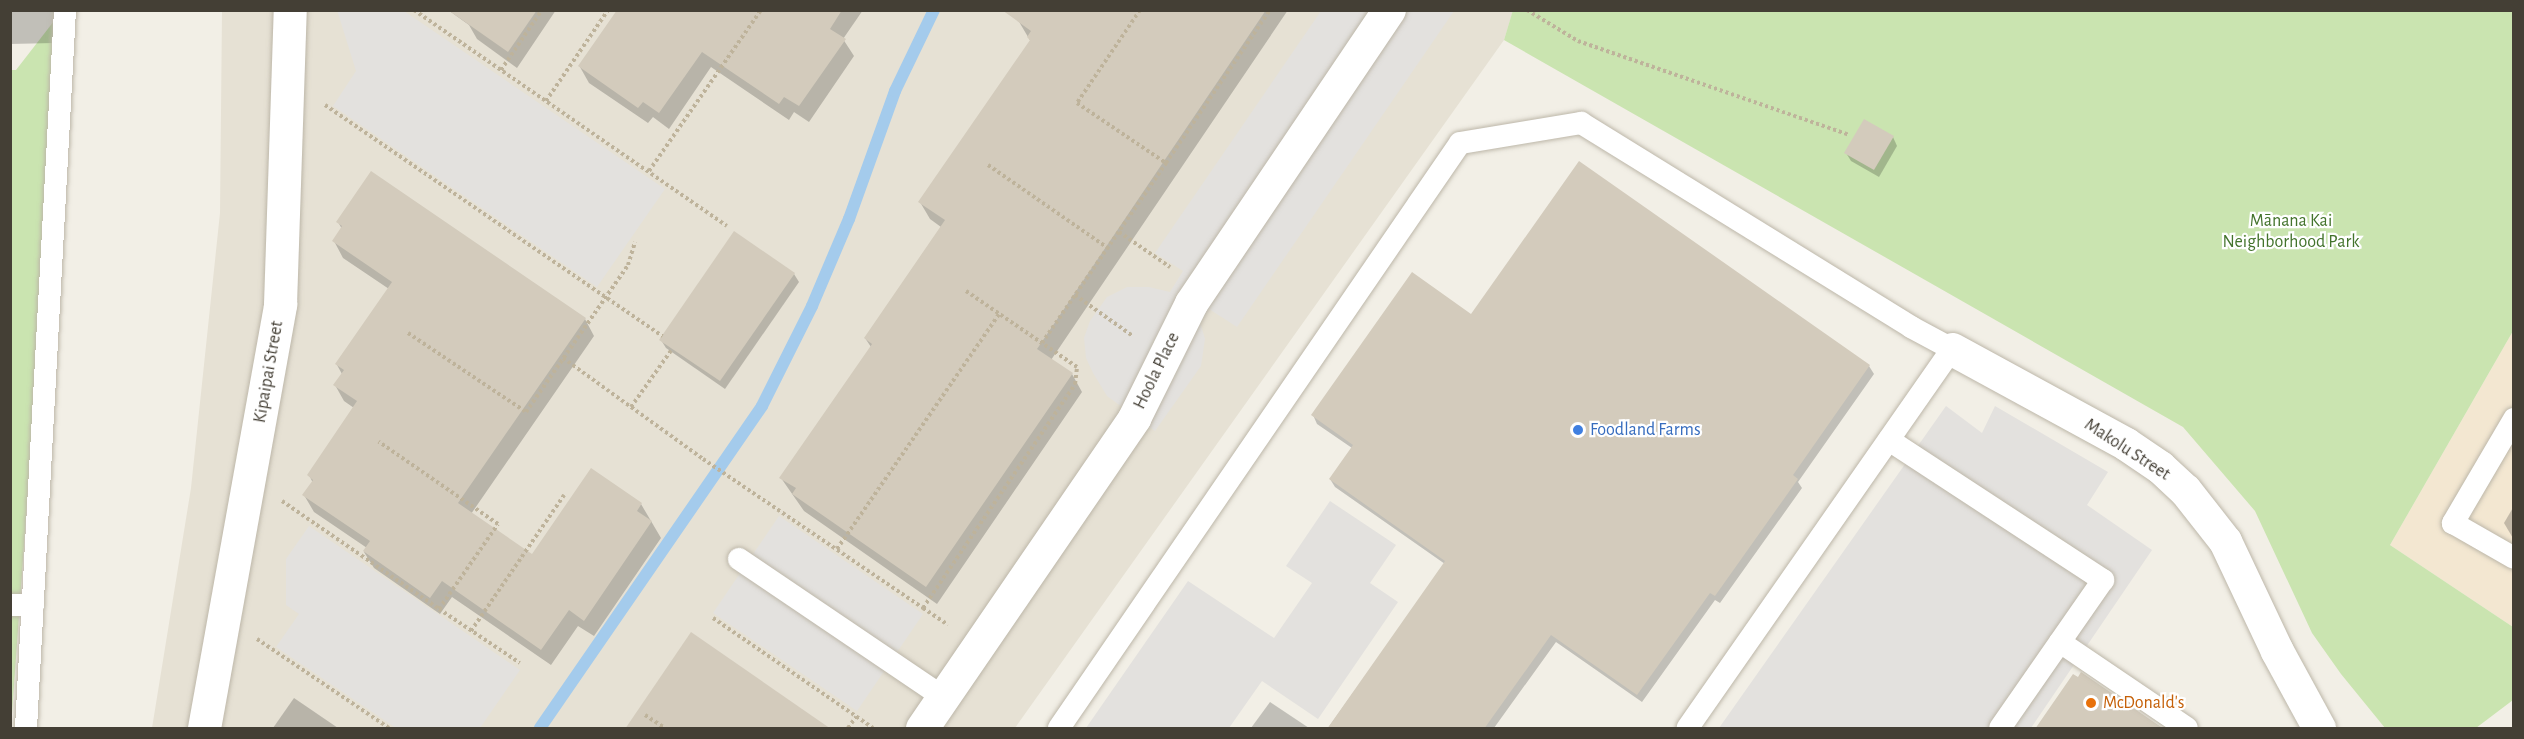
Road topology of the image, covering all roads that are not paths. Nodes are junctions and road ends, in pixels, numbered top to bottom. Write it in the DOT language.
graph roads {
  1 [pos="65,10"];
  2 [pos="290,10"];
  3 [pos="1389,10"];
  4 [pos="1952,349"];
  5 [pos="2514,419"];
  6 [pos="1889,440"];
  7 [pos="2514,558"];
  8 [pos="739,559"];
  9 [pos="22,605"];
  10 [pos="2060,642"];
  11 [pos="944,698"];
  12 [pos="26,729"];
  13 [pos="204,729"];
  14 [pos="922,729"];
  15 [pos="1059,729"];
  16 [pos="1688,729"];
  17 [pos="2000,729"];
  18 [pos="2187,729"];
  19 [pos="2319,729"];
  1 -- 9 [label="lane"];
  2 -- 13 [label="street, Kipaipai Street"];
  3 -- 11 [label="street, Hoola Place"];
  4 -- 6 [label="lane"];
  4 -- 15 [label="lane"];
  4 -- 19 [label="street, Makolu Street"];
  5 -- 7 [label="lane"];
  6 -- 10 [label="lane"];
  6 -- 16 [label="lane"];
  8 -- 11 [label="lane"];
  9 -- 12 [label="lane"];
  10 -- 17 [label="lane"];
  10 -- 18 [label="lane"];
  11 -- 14 [label="street, Hoola Place"];
}
